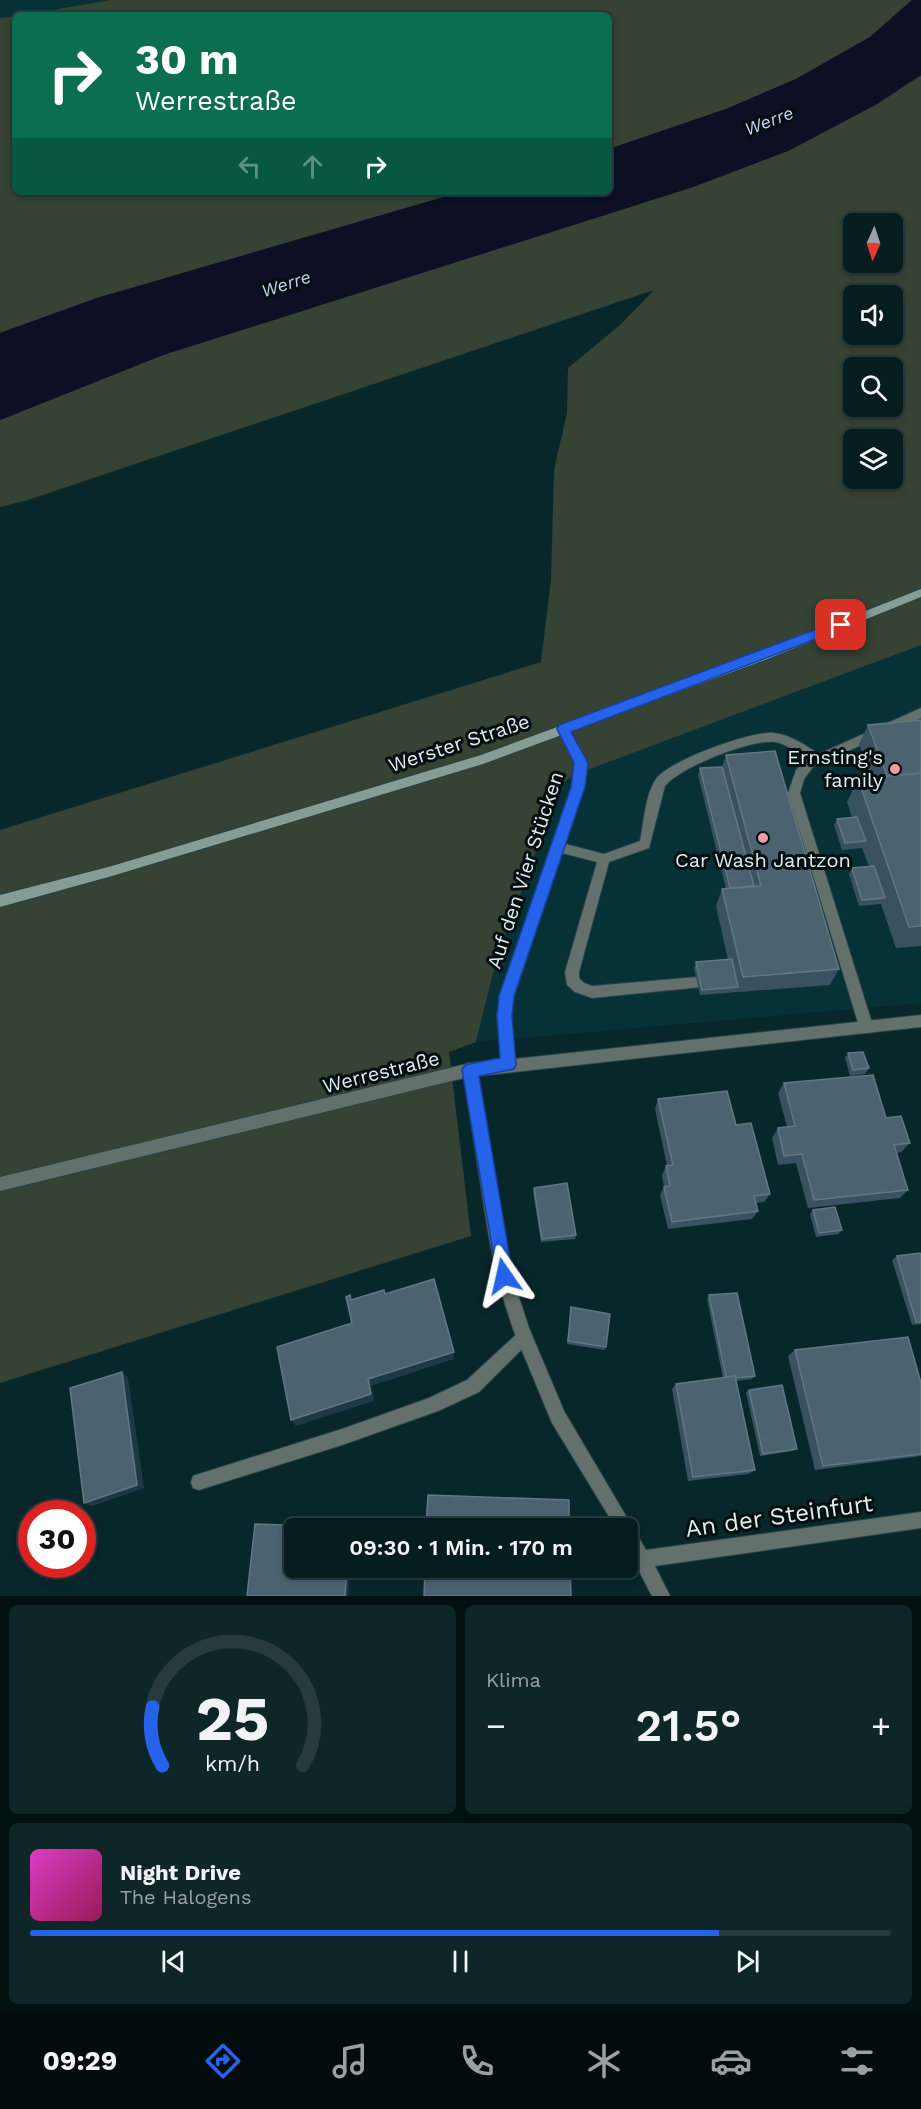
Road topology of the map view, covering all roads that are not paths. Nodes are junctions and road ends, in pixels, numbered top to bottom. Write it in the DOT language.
graph roads {
  1 [pos="921,593"];
  2 [pos="921,713"];
  3 [pos="563,729"];
  4 [pos="818,759"];
  5 [pos="558,847"];
  6 [pos="604,859"];
  7 [pos="0,901"];
  8 [pos="697,983"];
  9 [pos="921,1021"];
  10 [pos="866,1026"];
  11 [pos="508,1064"];
  12 [pos="470,1070"];
  13 [pos="0,1184"];
  14 [pos="524,1337"];
  15 [pos="199,1482"];
  16 [pos="619,1518"];
  17 [pos="921,1520"];
  18 [pos="638,1549"];
  19 [pos="644,1559"];
  20 [pos="662,1596"];
  1 -- 3 [label="main road, Werster Straße"];
  2 -- 4 [label="street"];
  3 -- 5 [label="street, Auf den Vier Stücken"];
  3 -- 7 [label="main road, Werster Straße"];
  4 -- 6 [label="street"];
  4 -- 10 [label="street"];
  5 -- 6 [label="street"];
  5 -- 11 [label="street, Auf den Vier Stücken"];
  6 -- 8 [label="street"];
  9 -- 10 [label="street, Werrestraße"];
  10 -- 11 [label="street, Werrestraße"];
  11 -- 12 [label="street, Werrestraße"];
  12 -- 13 [label="street, Werrestraße"];
  12 -- 14 [label="street"];
  14 -- 15 [label="street"];
  14 -- 16 [label="street"];
  17 -- 19 [label="street, An der Steinfurt"];
  18 -- 19 [label="street"];
  19 -- 20 [label="street"];
}
